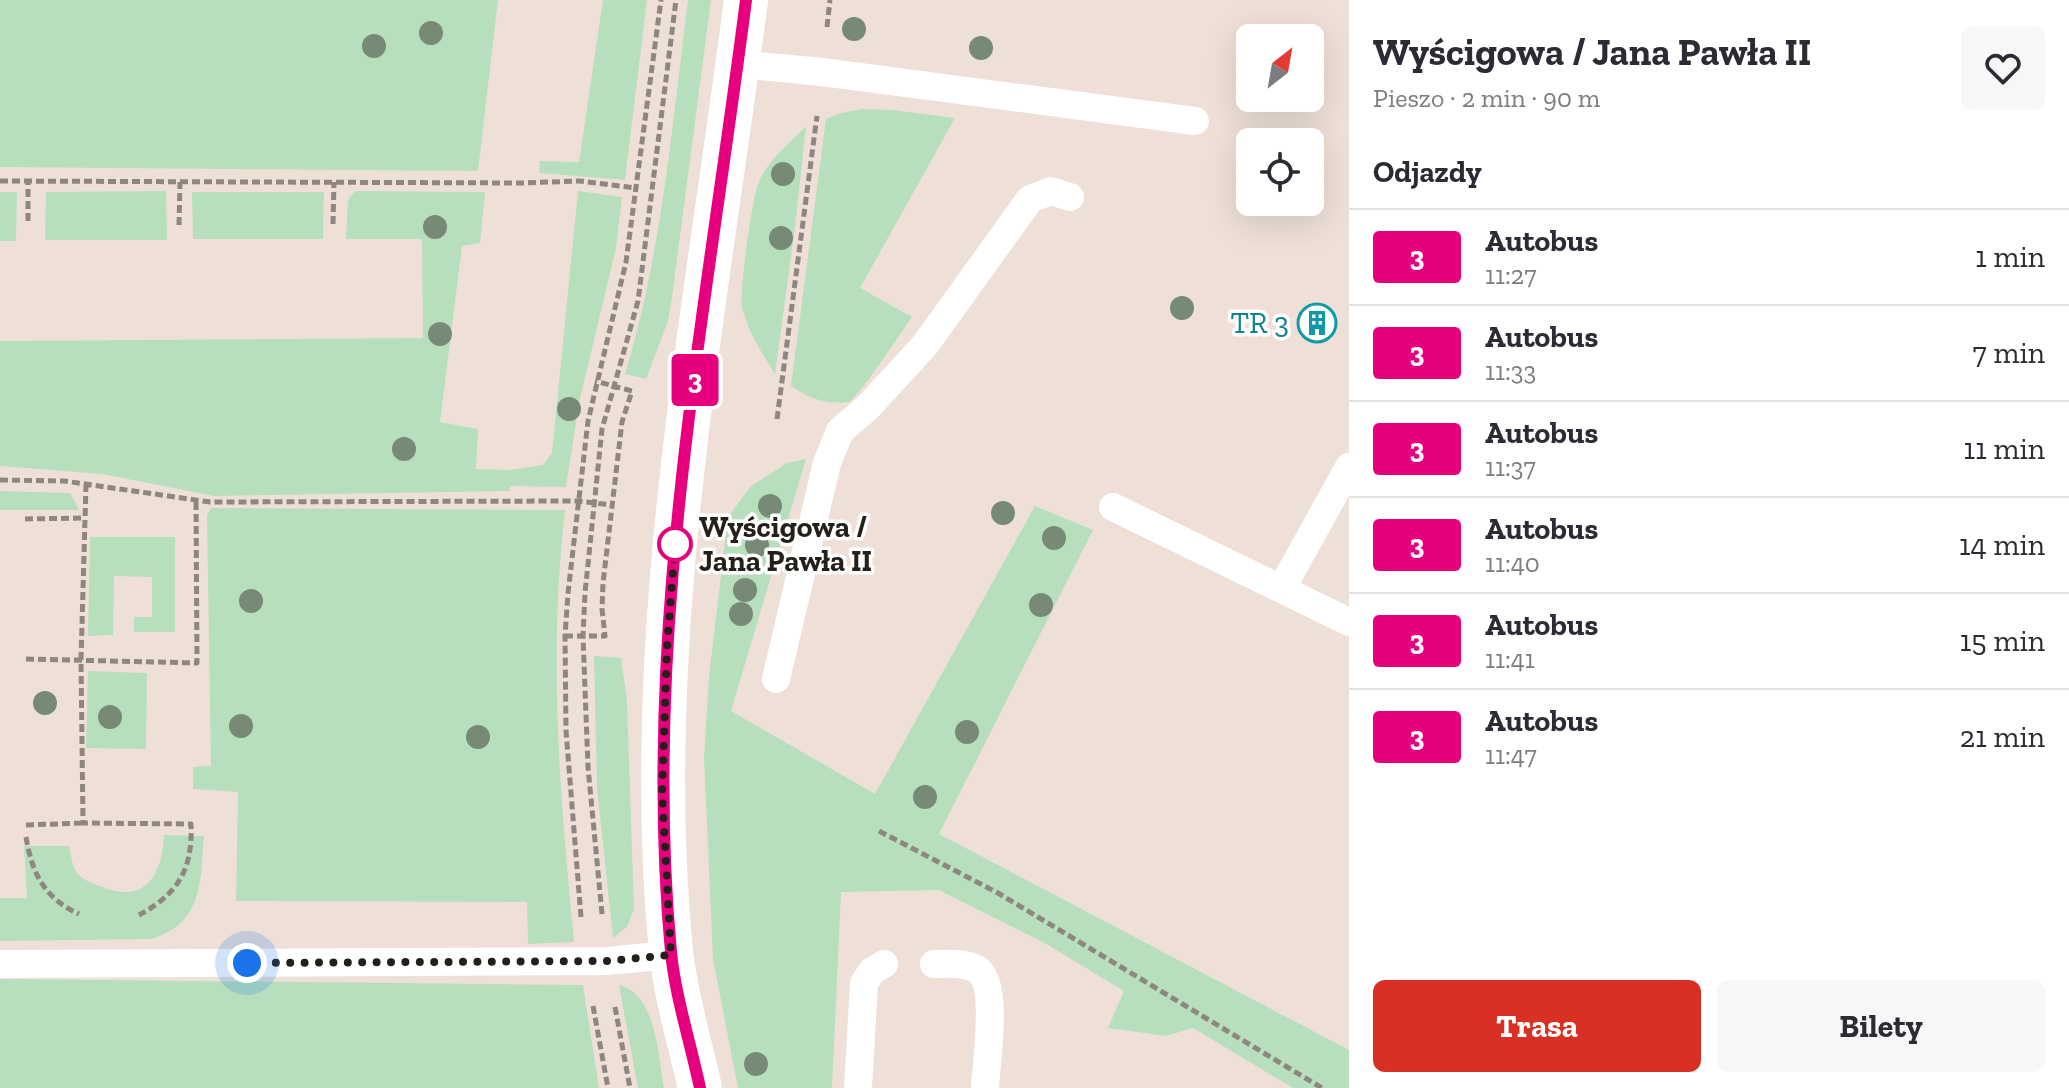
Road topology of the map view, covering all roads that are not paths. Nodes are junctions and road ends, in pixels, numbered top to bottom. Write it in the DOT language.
graph roads {
  1 [pos="746,0"];
  2 [pos="738,64"];
  3 [pos="1195,121"];
  4 [pos="1070,197"];
  5 [pos="1349,467"];
  6 [pos="1113,507"];
  7 [pos="1282,588"];
  8 [pos="1349,622"];
  9 [pos="776,679"];
  10 [pos="671,955"];
  11 [pos="0,964"];
  12 [pos="884,964"];
  13 [pos="934,964"];
  14 [pos="700,1088"];
  15 [pos="858,1088"];
  16 [pos="985,1088"];
  1 -- 2 [label="street"];
  2 -- 3 [label="lane"];
  2 -- 10 [label="street"];
  4 -- 9 [label="lane"];
  5 -- 7 [label="lane"];
  6 -- 7 [label="lane"];
  7 -- 8 [label="lane"];
  10 -- 11 [label="lane"];
  10 -- 14 [label="street"];
  12 -- 15 [label="lane"];
  13 -- 16 [label="lane"];
}
